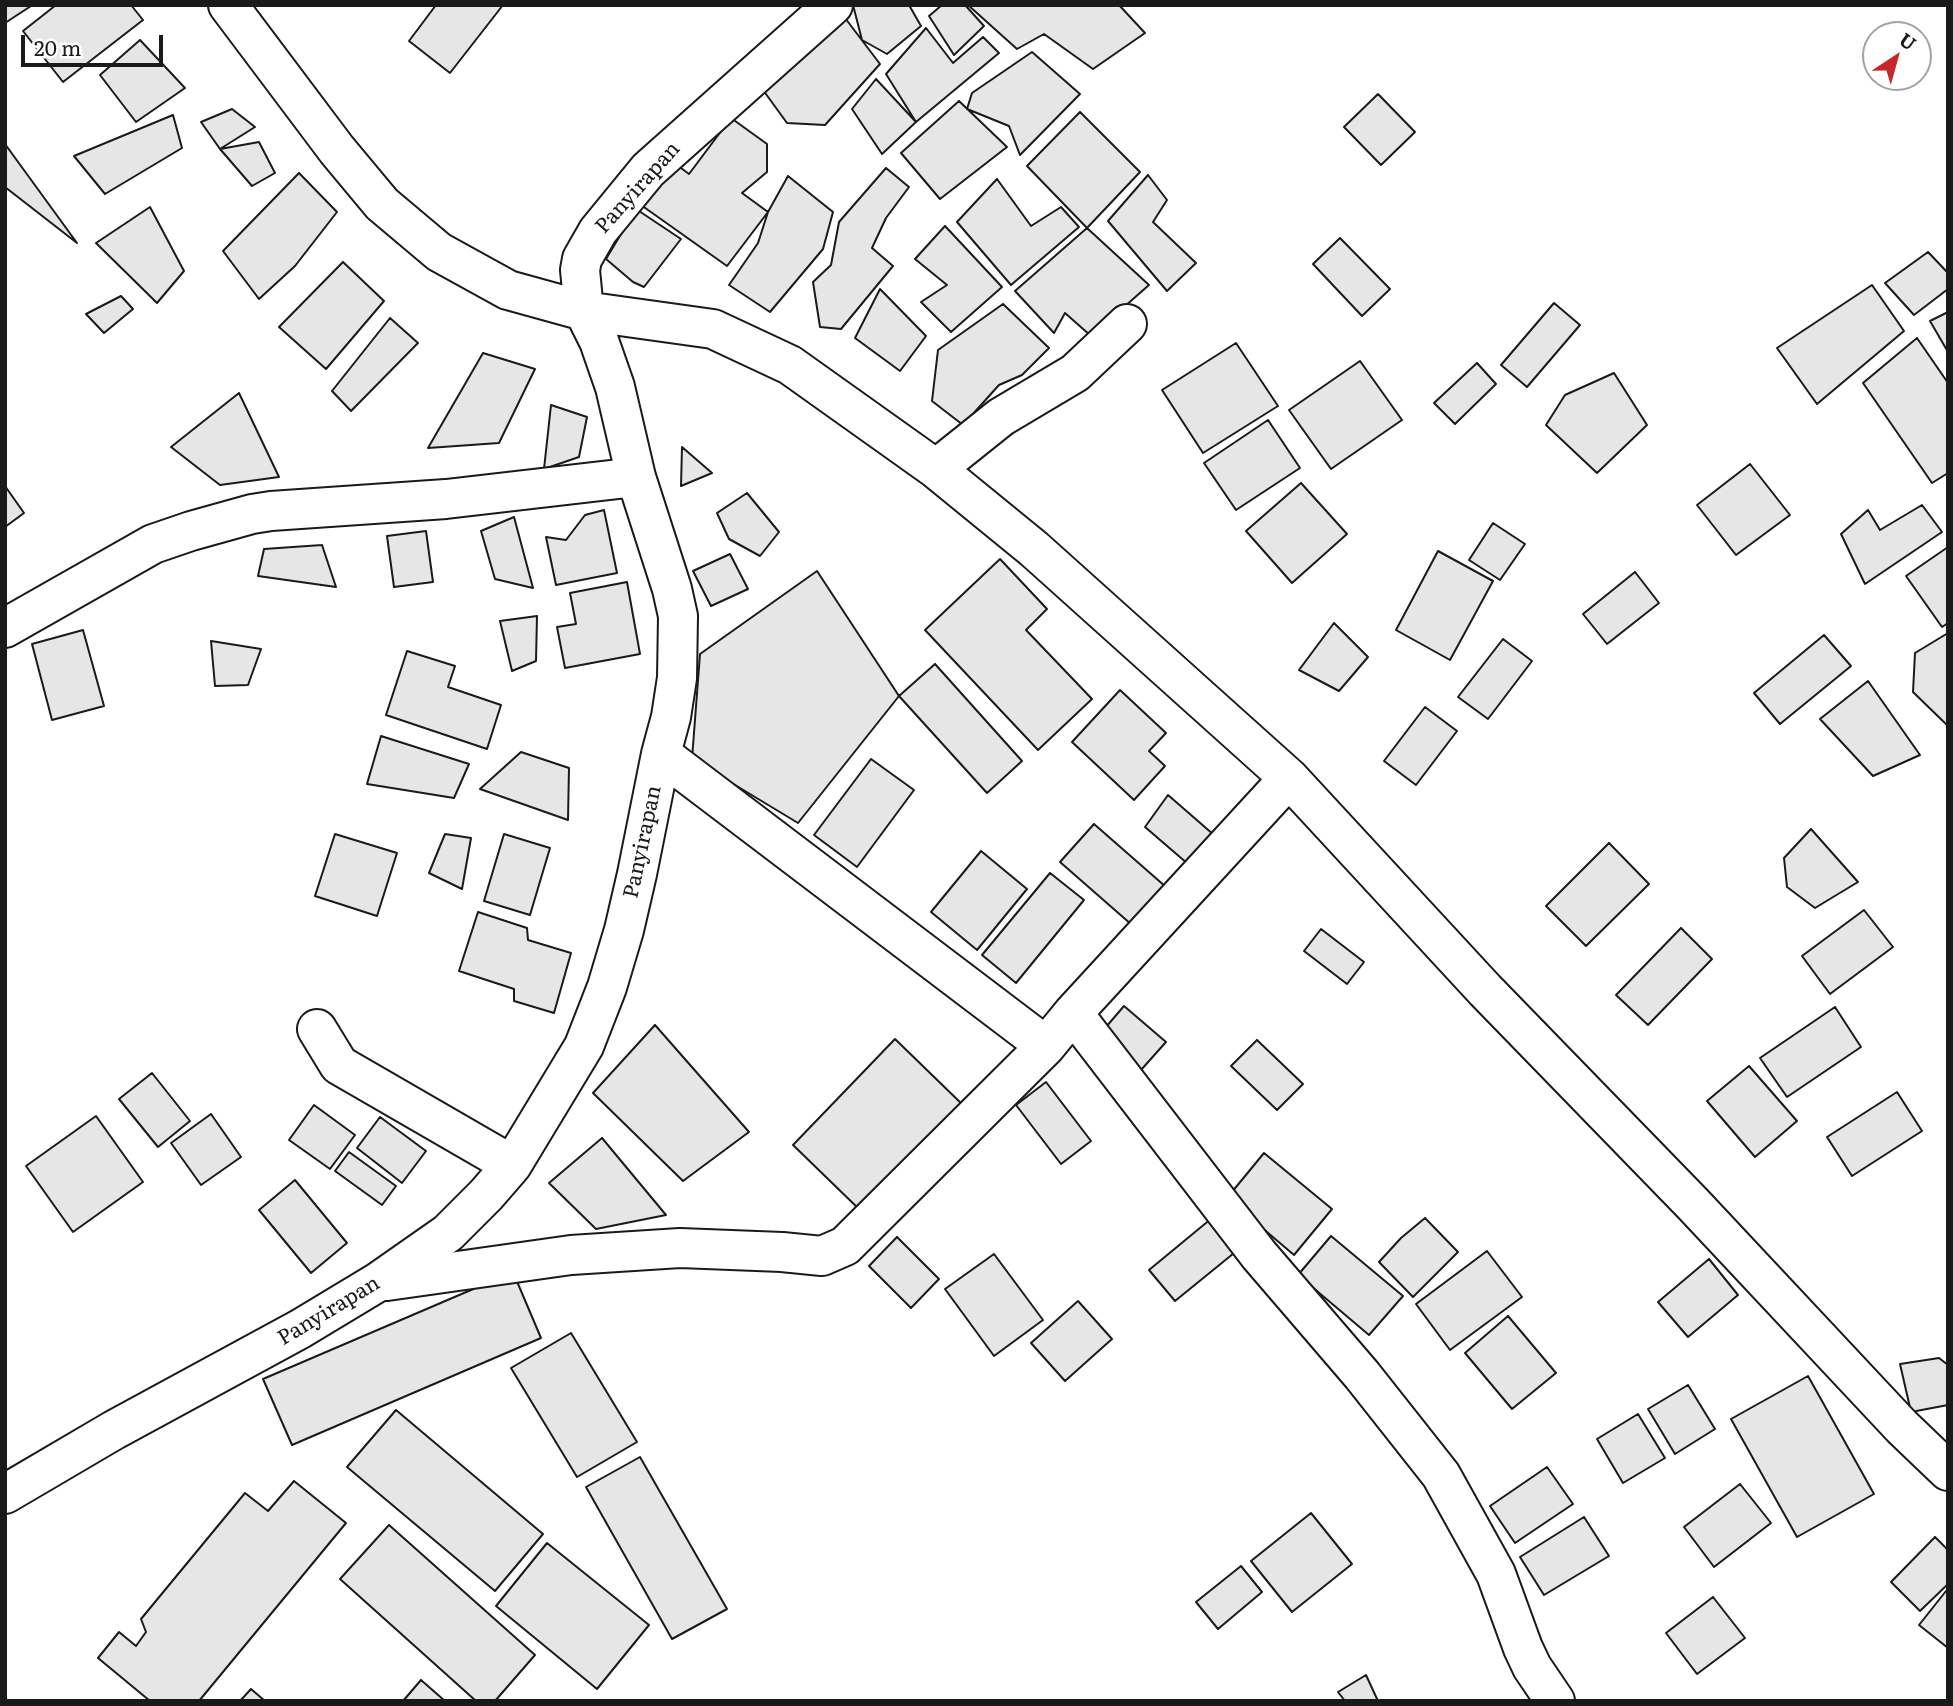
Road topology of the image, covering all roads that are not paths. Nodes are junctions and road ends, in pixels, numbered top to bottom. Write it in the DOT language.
graph roads {
  1 [pos="228,5"];
  2 [pos="833,5"];
  3 [pos="584,311"];
  4 [pos="1128,324"];
  5 [pos="936,469"];
  6 [pos="636,477"];
  7 [pos="5,628"];
  8 [pos="661,754"];
  9 [pos="1289,778"];
  10 [pos="1073,1013"];
  11 [pos="317,1030"];
  12 [pos="1046,1045"];
  13 [pos="512,1165"];
  14 [pos="378,1282"];
  15 [pos="1948,1471"];
  16 [pos="5,1494"];
  17 [pos="1555,1701"];
  1 -- 3 [label="street"];
  2 -- 3 [label="street, Panyirapan"];
  3 -- 5 [label="street"];
  3 -- 6 [label="street, Panyirapan"];
  4 -- 5 [label="street"];
  5 -- 9 [label="street"];
  6 -- 7 [label="street"];
  6 -- 8 [label="street, Panyirapan"];
  8 -- 12 [label="street"];
  8 -- 13 [label="street, Panyirapan"];
  9 -- 10 [label="street"];
  9 -- 15 [label="street"];
  10 -- 12 [label="street"];
  10 -- 17 [label="street"];
  11 -- 13 [label="street"];
  12 -- 14 [label="street"];
  13 -- 14 [label="street, Panyirapan"];
  14 -- 16 [label="street, Panyirapan"];
}
